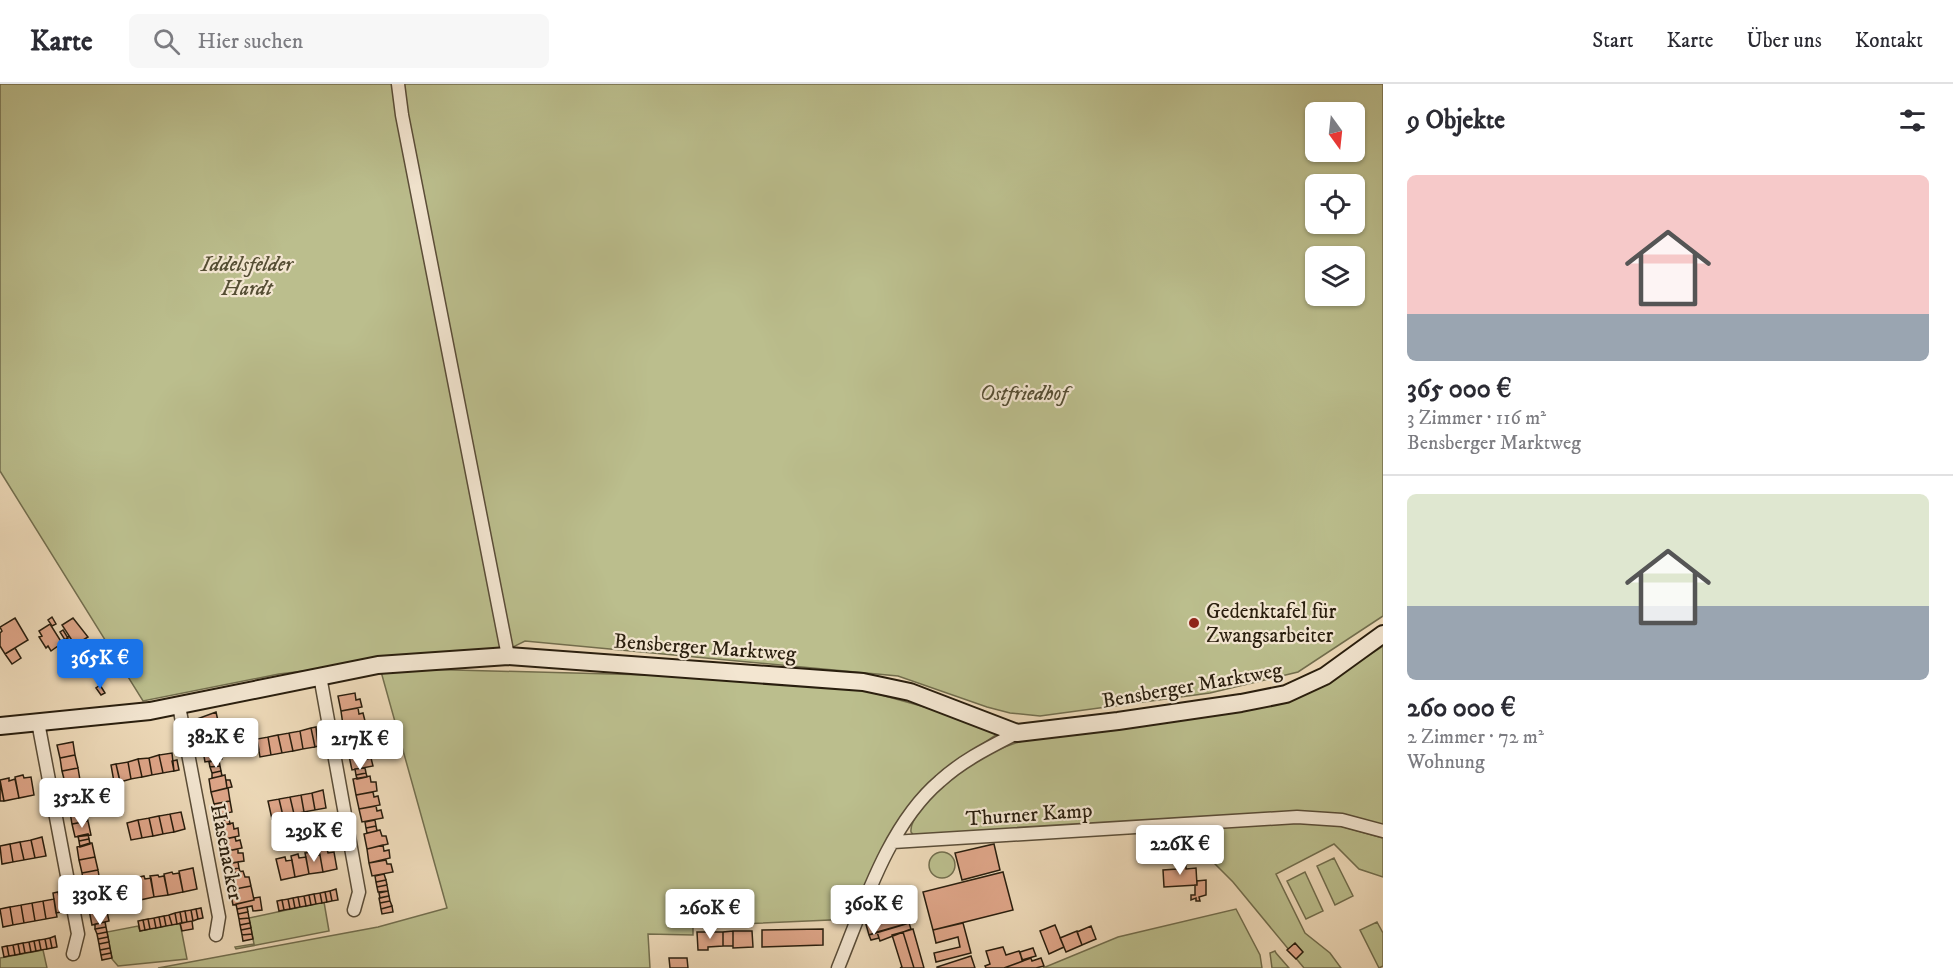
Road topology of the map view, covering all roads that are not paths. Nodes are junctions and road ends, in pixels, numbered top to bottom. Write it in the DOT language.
graph roads {
  1 [pos="398,84"];
  2 [pos="1383,634"];
  3 [pos="508,656"];
  4 [pos="320,676"];
  5 [pos="179,706"];
  6 [pos="38,722"];
  7 [pos="0,726"];
  8 [pos="1017,733"];
  9 [pos="1383,831"];
  10 [pos="892,842"];
  11 [pos="354,910"];
  12 [pos="216,935"];
  13 [pos="73,954"];
  14 [pos="838,968"];
  1 -- 3 [label="street"];
  2 -- 8 [label="street, Bensberger Marktweg"];
  3 -- 4 [label="street, Bensberger Marktweg"];
  3 -- 8 [label="street, Bensberger Marktweg"];
  4 -- 5 [label="street, Bensberger Marktweg"];
  4 -- 11 [label="street"];
  5 -- 6 [label="street, Bensberger Marktweg"];
  5 -- 12 [label="street, Hasenacker"];
  6 -- 7 [label="street, Bensberger Marktweg"];
  6 -- 13 [label="street"];
  8 -- 10 [label="street"];
  9 -- 10 [label="street, Thurner Kamp"];
  10 -- 14 [label="street"];
}
